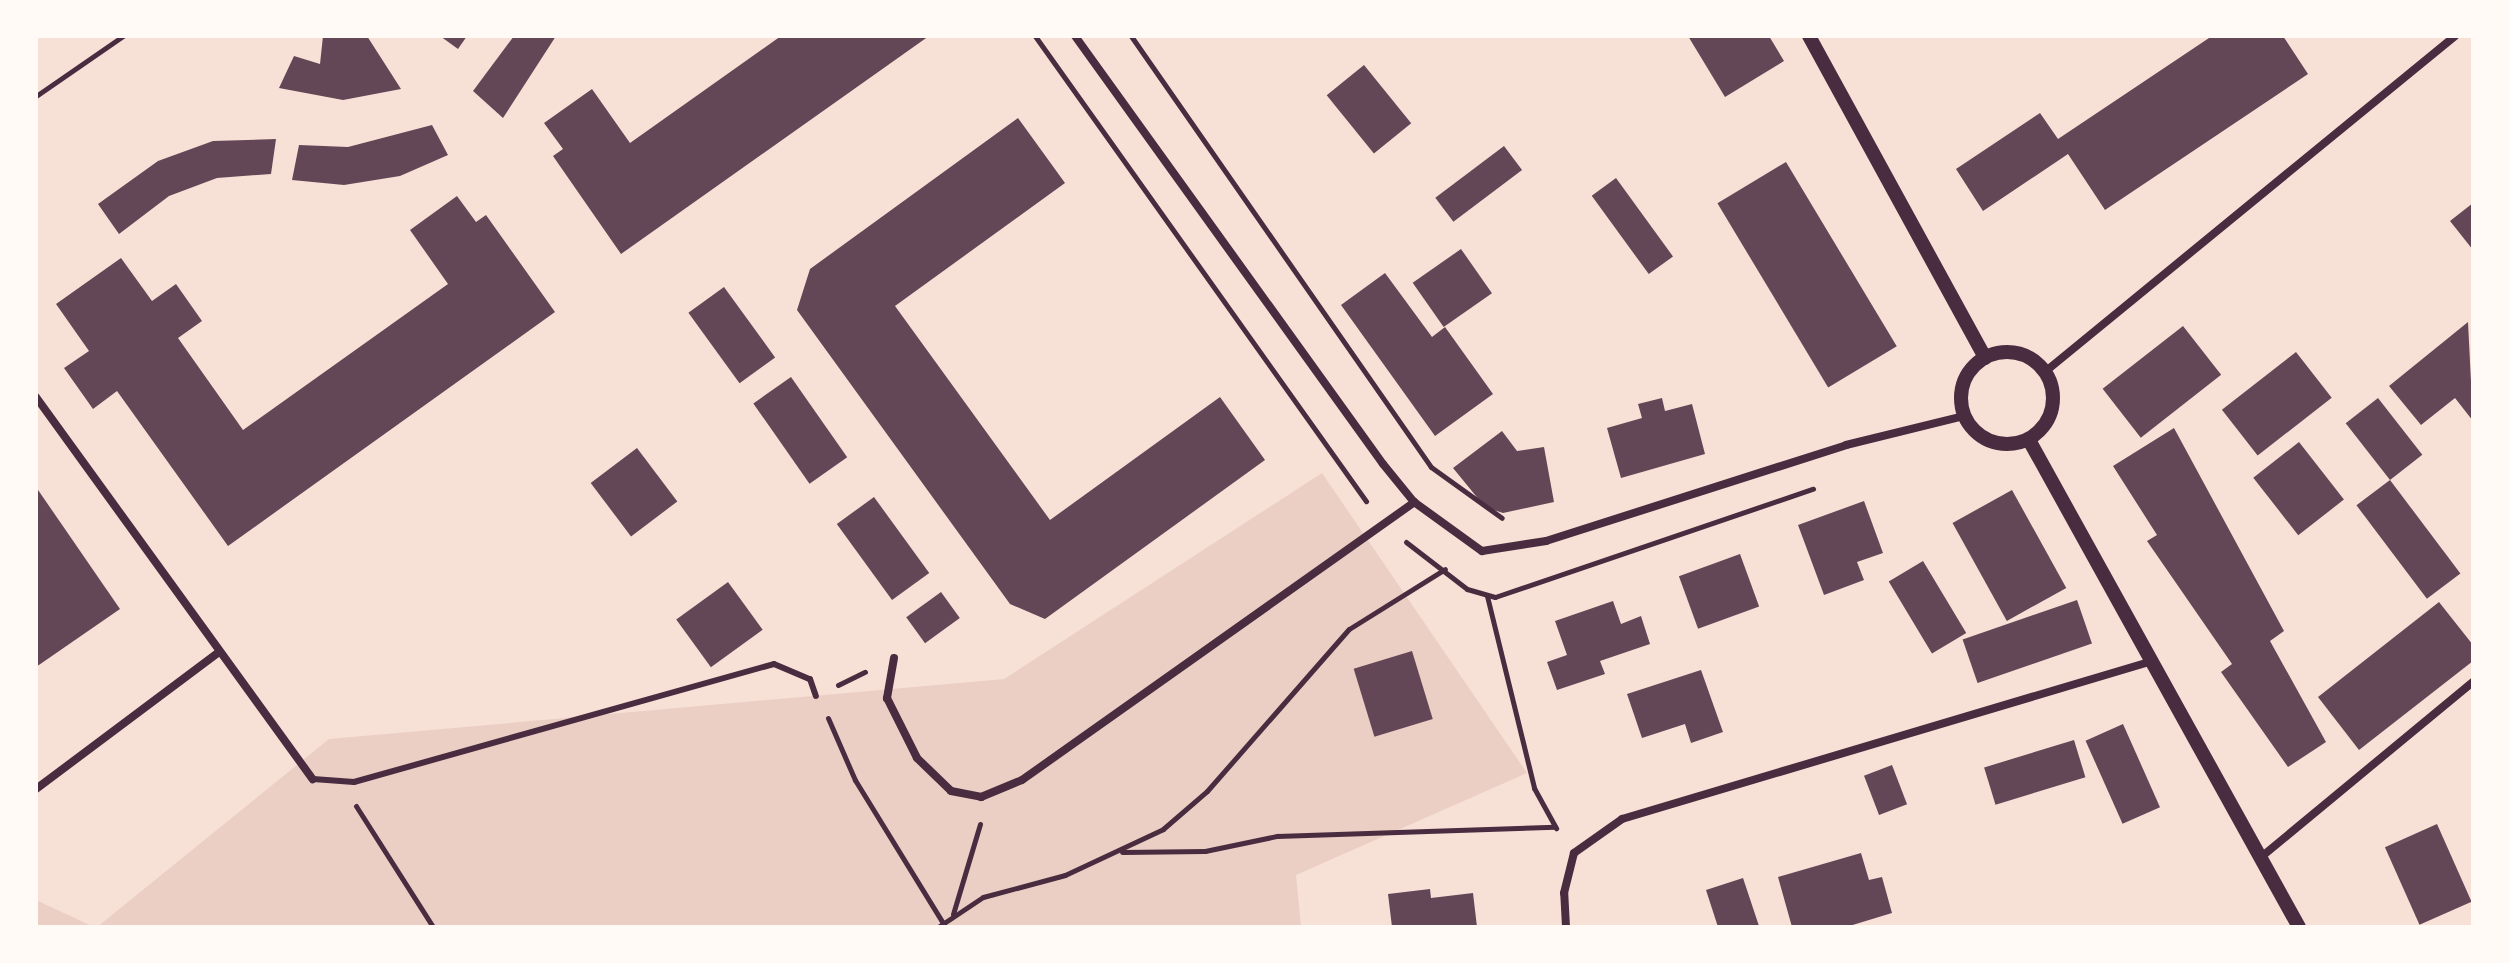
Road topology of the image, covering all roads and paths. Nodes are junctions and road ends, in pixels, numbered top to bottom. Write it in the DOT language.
graph roads {
  1 [pos="123,36"];
  2 [pos="1035,36"];
  3 [pos="1075,36"];
  4 [pos="1131,36"];
  5 [pos="1809,36"];
  6 [pos="2455,36"];
  7 [pos="36,96"];
  8 [pos="1985,358"];
  9 [pos="2046,371"];
  10 [pos="36,397"];
  11 [pos="1964,416"];
  12 [pos="2029,440"];
  13 [pos="1846,445"];
  14 [pos="1414,502"];
  15 [pos="1508,520"];
  16 [pos="1383,524"];
  17 [pos="1444,570"];
  18 [pos="1487,596"];
  19 [pos="219,652"];
  20 [pos="894,658"];
  21 [pos="2149,662"];
  22 [pos="2473,682"];
  23 [pos="816,696"];
  24 [pos="313,779"];
  25 [pos="341,781"];
  26 [pos="36,789"];
  27 [pos="989,794"];
  28 [pos="1555,827"];
  29 [pos="1581,846"];
  30 [pos="1122,852"];
  31 [pos="2260,858"];
  32 [pos="953,915"];
  33 [pos="940,925"];
  34 [pos="433,927"];
  35 [pos="1566,927"];
  36 [pos="2299,927"];
  1 -- 7 [label="path"];
  2 -- 16 [label="path"];
  3 -- 14 [label="street"];
  4 -- 15 [label="path"];
  5 -- 8 [label="street"];
  6 -- 9 [label="street"];
  8 -- 9 [label="street"];
  8 -- 11 [label="street"];
  9 -- 12 [label="street"];
  10 -- 19 [label="street"];
  11 -- 12 [label="street"];
  11 -- 13 [label="street"];
  12 -- 21 [label="street"];
  13 -- 14 [label="street"];
  13 -- 18 [label="path"];
  14 -- 16 [label="street"];
  16 -- 17 [label="path"];
  16 -- 27 [label="street"];
  17 -- 18 [label="path"];
  17 -- 30 [label="path"];
  18 -- 28 [label="path"];
  19 -- 24 [label="street"];
  19 -- 26 [label="street"];
  20 -- 23 [label="path"];
  20 -- 27 [label="street"];
  21 -- 29 [label="street"];
  21 -- 31 [label="street"];
  22 -- 31 [label="street"];
  23 -- 25 [label="lane"];
  23 -- 33 [label="path"];
  24 -- 25 [label="lane"];
  25 -- 34 [label="path"];
  27 -- 32 [label="path"];
  28 -- 29 [label="path"];
  28 -- 30 [label="path"];
  29 -- 35 [label="street"];
  30 -- 32 [label="path"];
  31 -- 36 [label="street"];
  32 -- 33 [label="path"];
}
